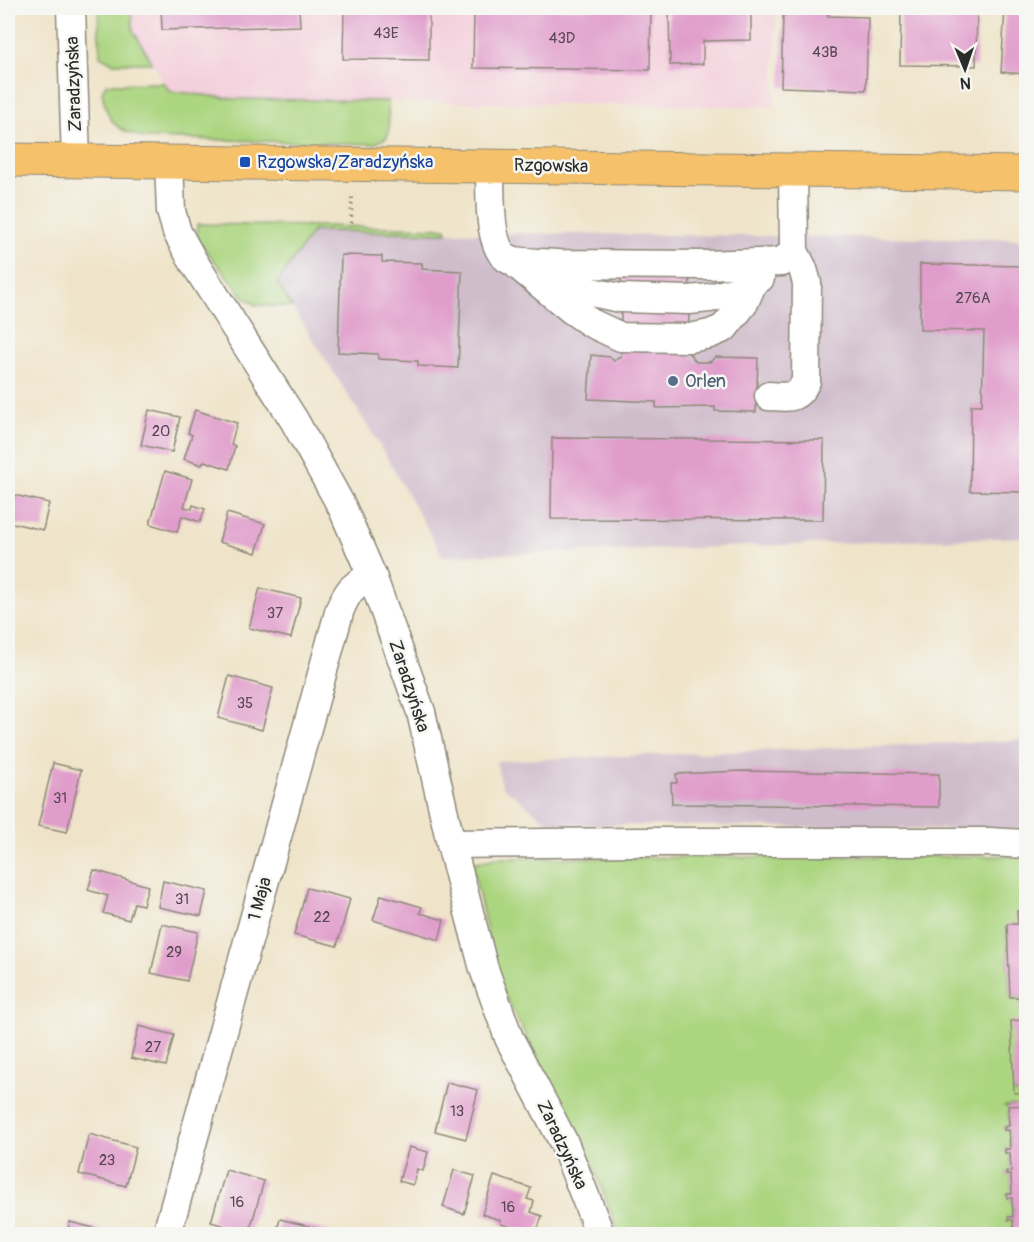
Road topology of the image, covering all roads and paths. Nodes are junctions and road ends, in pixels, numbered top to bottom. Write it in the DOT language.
graph roads {
  1 [pos="71,8"];
  2 [pos="8,160"];
  3 [pos="76,161"];
  4 [pos="169,162"];
  5 [pos="490,165"];
  6 [pos="793,170"];
  7 [pos="1026,173"];
  8 [pos="352,197"];
  9 [pos="351,223"];
  10 [pos="788,257"];
  11 [pos="510,260"];
  12 [pos="753,282"];
  13 [pos="769,396"];
  14 [pos="372,576"];
  15 [pos="451,844"];
  16 [pos="1026,844"];
  17 [pos="167,1234"];
  18 [pos="600,1234"];
  1 -- 3 [label="street, Zaradzyńska"];
  2 -- 3 [label="main road, Rzgowska"];
  3 -- 4 [label="main road, Rzgowska"];
  4 -- 5 [label="main road, Rzgowska"];
  4 -- 14 [label="street, Zaradzyńska"];
  5 -- 6 [label="main road, Rzgowska"];
  5 -- 11 [label="street"];
  6 -- 7 [label="main road, Rzgowska"];
  6 -- 10 [label="street"];
  8 -- 9 [label="path"];
  10 -- 11 [label="street"];
  10 -- 12 [label="street"];
  10 -- 13 [label="street"];
  11 -- 12 [label="street"];
  11 -- 12 [label="street"];
  14 -- 15 [label="street, Zaradzyńska"];
  14 -- 17 [label="street, 1 Maja"];
  15 -- 16 [label="street"];
  15 -- 18 [label="street, Zaradzyńska"];
}
